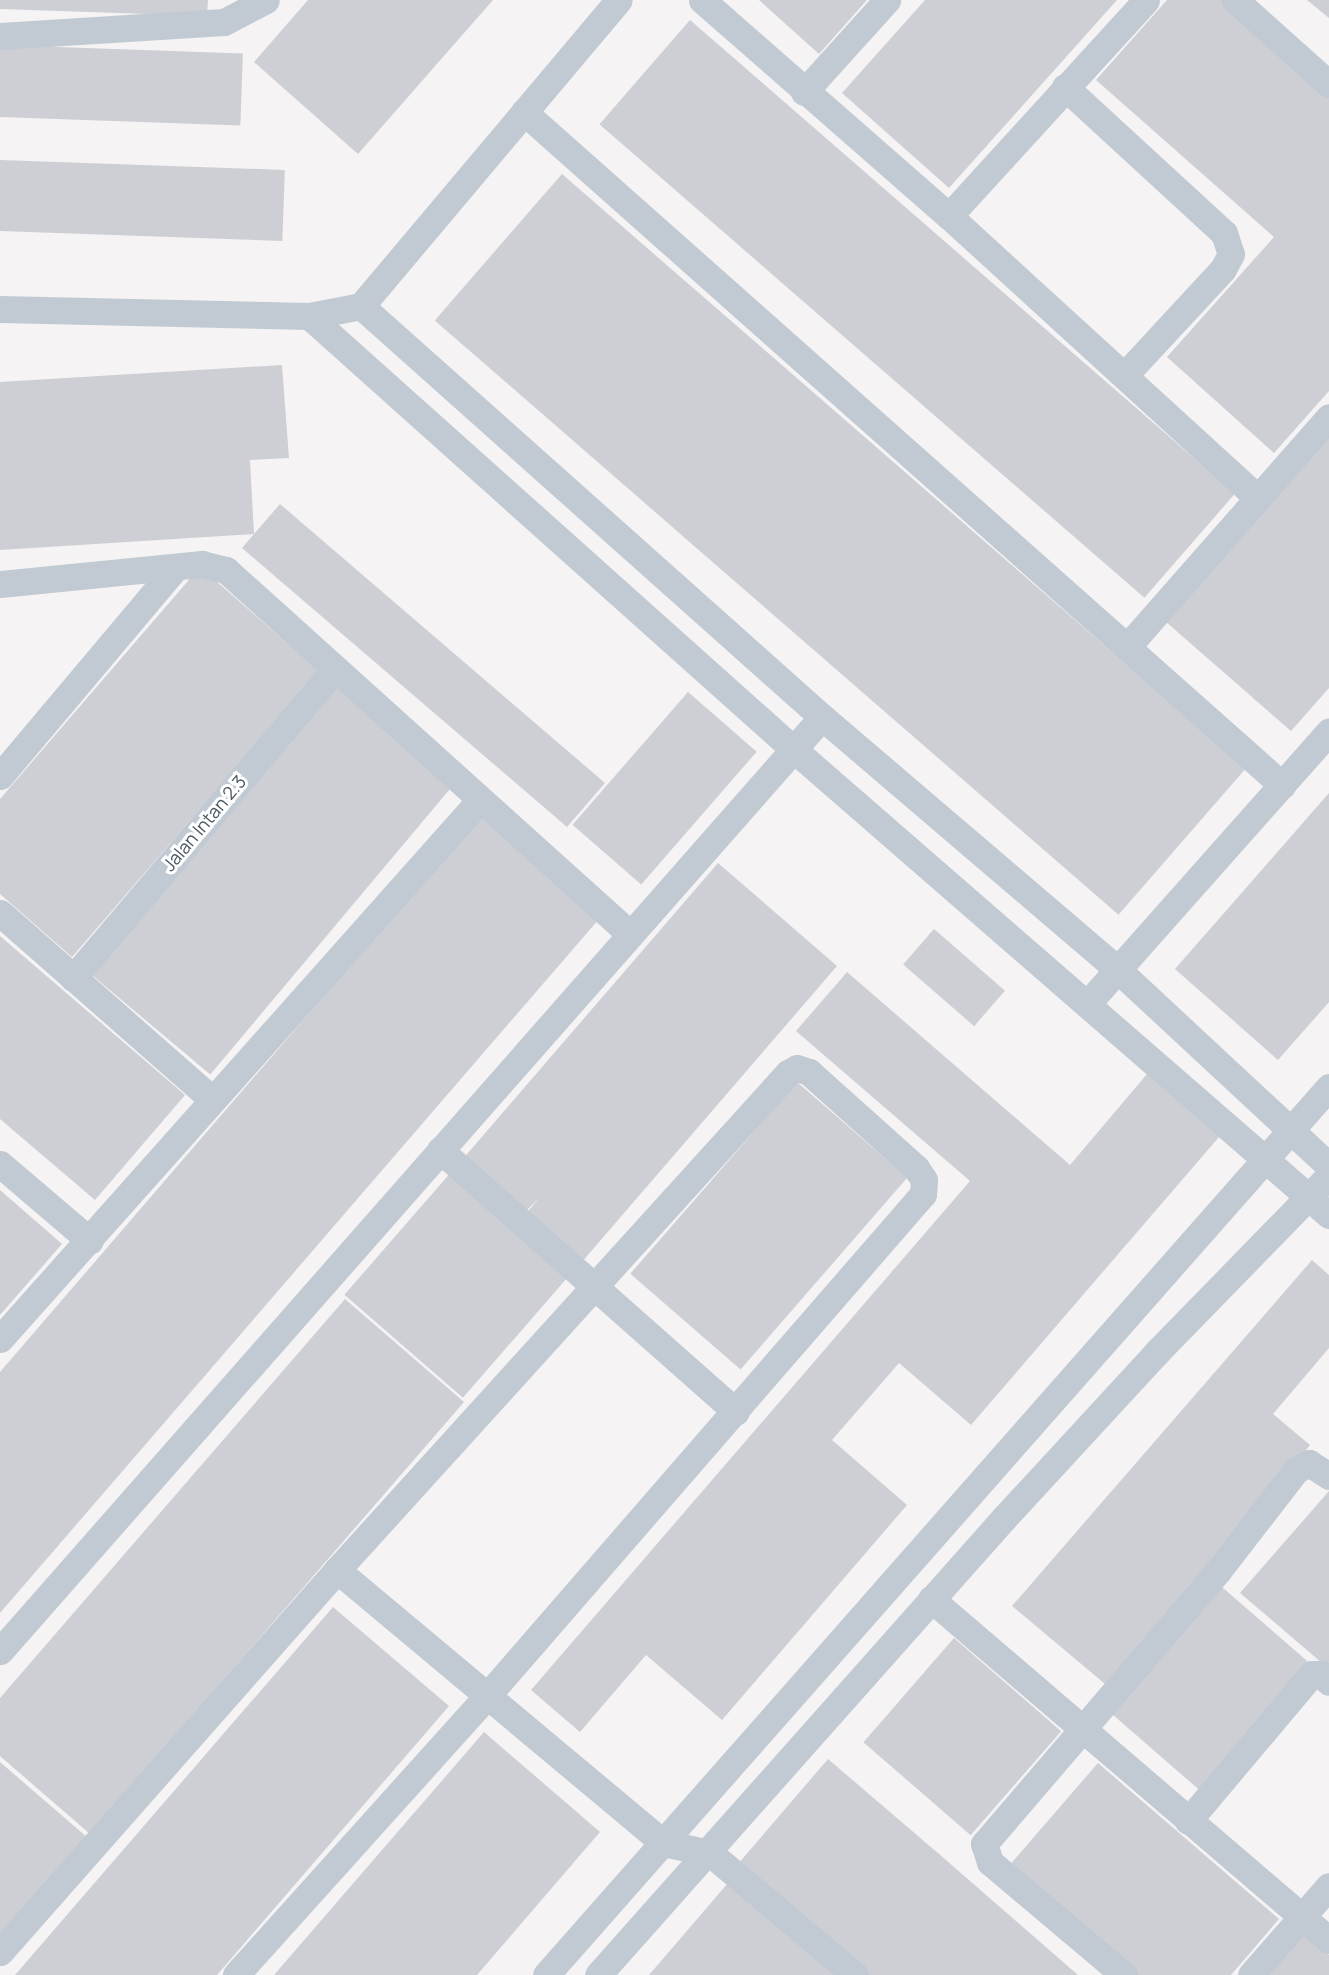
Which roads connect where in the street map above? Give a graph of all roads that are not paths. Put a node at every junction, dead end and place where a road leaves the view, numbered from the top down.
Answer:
1 (266, 0) edge
2 (618, 0) edge
3 (702, 0) edge
4 (887, 0) edge
5 (1146, 0) edge
6 (1234, 0) edge
7 (0, 36) edge
8 (1329, 84) edge
9 (1065, 87) junction
10 (804, 92) junction
11 (524, 112) junction
12 (949, 216) junction
13 (361, 306) junction
14 (0, 309) edge
15 (309, 316) junction
16 (1125, 375) junction
17 (1329, 417) edge
18 (1257, 497) junction
19 (176, 567) junction
20 (0, 584) edge
21 (1127, 647) junction
22 (335, 669) junction
23 (822, 717) junction
24 (1329, 732) edge
25 (792, 747) junction
26 (0, 776) edge
27 (1282, 785) junction
28 (480, 800) junction
29 (0, 913) edge
30 (630, 934) junction
31 (1117, 969) junction
32 (73, 978) junction
33 (1088, 1003) junction
34 (1329, 1088) edge
35 (212, 1100) junction
36 (1289, 1131) junction
37 (440, 1150) junction
38 (1266, 1157) junction
39 (0, 1164) edge
40 (1329, 1166) edge
41 (1329, 1176) edge
42 (1309, 1196) junction
43 (1329, 1215) edge
44 (90, 1241) junction
45 (595, 1286) junction
46 (0, 1339) edge
47 (736, 1412) junction
48 (1329, 1476) edge
49 (337, 1570) junction
50 (931, 1599) junction
51 (0, 1652) edge
52 (1324, 1670) edge
53 (487, 1696) junction
54 (1084, 1728) junction
55 (1188, 1821) junction
56 (663, 1843) junction
57 (710, 1853) junction
58 (1329, 1886) edge
59 (1302, 1915) junction
60 (1329, 1940) edge
61 (0, 1952) edge
62 (236, 1975) edge
63 (546, 1975) edge
64 (598, 1975) edge
65 (855, 1975) edge
66 (1124, 1975) edge
67 (1251, 1975) edge

1 - 7 street
2 - 11 street
3 - 10 street
4 - 10 street
5 - 9 street
6 - 8 street
9 - 12 street
9 - 16 street
10 - 12 street
11 - 13 street
11 - 21 street
12 - 16 street
13 - 15 street
13 - 23 street
14 - 15 street
15 - 25 street
16 - 18 street
17 - 18 street
18 - 21 street
19 - 20 street
19 - 22 street
19 - 26 street
21 - 27 street
22 - 28 street
22 - 32 street, Jalan Intan 2.3
23 - 25 street
23 - 31 street
24 - 27 street
25 - 30 street
25 - 33 street
27 - 31 street
28 - 30 street
28 - 35 street
29 - 32 street
30 - 37 street
31 - 33 street
31 - 36 street
32 - 35 street
33 - 38 street
34 - 36 street
35 - 44 street
36 - 38 street
36 - 40 street
37 - 45 street
37 - 51 street
38 - 42 street
38 - 56 street
39 - 44 street
41 - 42 street
42 - 43 street
42 - 50 street
44 - 46 street
45 - 47 street
45 - 47 street
45 - 49 street
47 - 53 street
48 - 54 street
49 - 53 street
49 - 61 street
50 - 54 street
50 - 57 street
52 - 55 street
53 - 56 street
53 - 62 street
54 - 55 street
54 - 66 street
55 - 59 street
56 - 57 street
56 - 63 street
57 - 64 street
57 - 65 street
58 - 59 street
59 - 60 street
59 - 67 street

